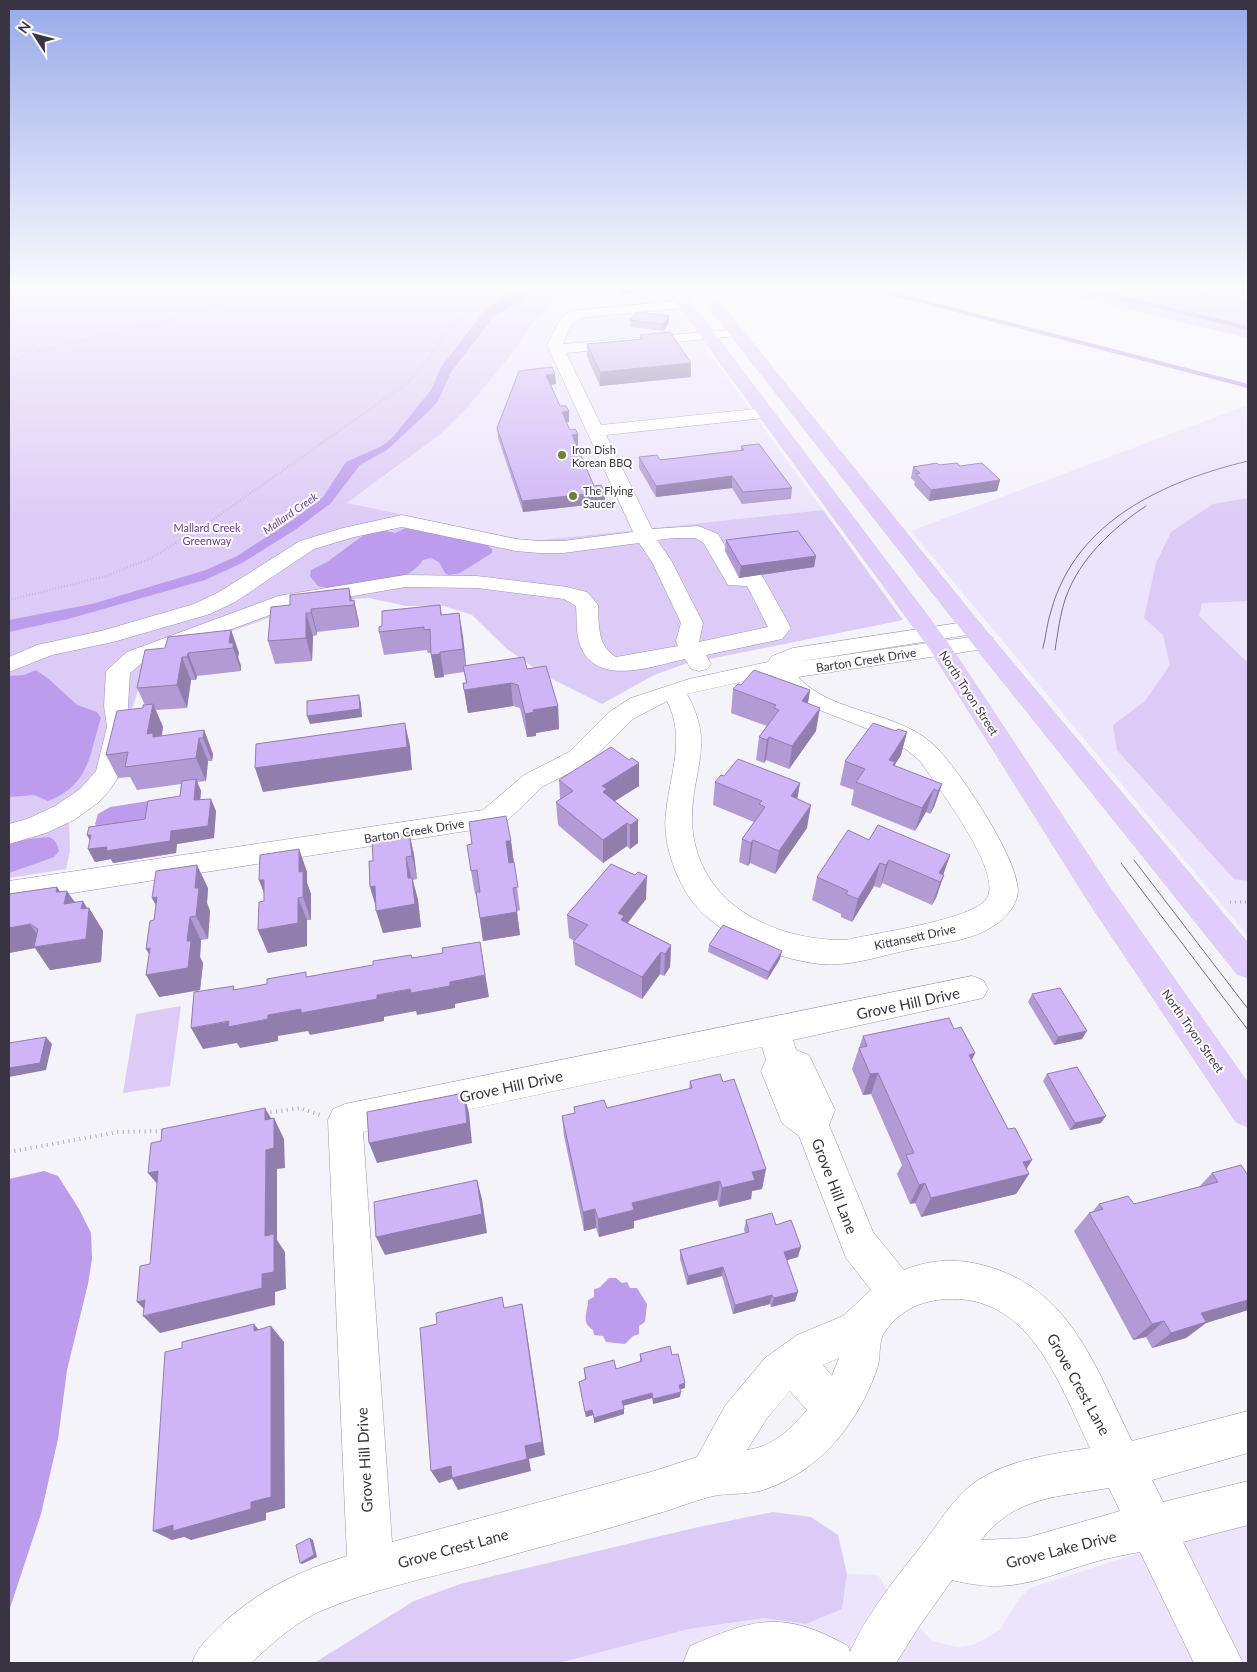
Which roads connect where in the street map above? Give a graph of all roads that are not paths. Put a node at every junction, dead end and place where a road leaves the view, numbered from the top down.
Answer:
1 (565, 366) edge
2 (731, 366) edge
3 (763, 366) edge
4 (762, 410) junction
5 (594, 428) junction
6 (645, 535) junction
7 (240, 589) junction
8 (277, 605) junction
9 (978, 635) junction
10 (936, 641) junction
11 (691, 650) junction
12 (9, 665) edge
13 (777, 668) junction
14 (711, 682) junction
15 (674, 692) junction
16 (9, 834) edge
17 (9, 892) edge
18 (1248, 964) edge
19 (972, 990) dead end
20 (778, 1045) junction
21 (1248, 1110) edge
22 (898, 1293) junction
23 (863, 1326) junction
24 (793, 1362) junction
25 (834, 1410) junction
26 (1248, 1432) edge
27 (1122, 1464) junction
28 (712, 1474) junction
29 (1248, 1503) edge
30 (1153, 1528) junction
31 (943, 1555) junction
32 (371, 1571) junction
33 (216, 1663) edge
34 (707, 1663) edge
35 (831, 1663) edge
36 (870, 1663) edge
37 (1219, 1663) edge

1 - 5 street
2 - 4 main road, North Tryon Street
3 - 9 main road
4 - 5 street
4 - 10 main road, North Tryon Street
5 - 6 street
6 - 7 street
6 - 11 street
6 - 11 street
7 - 8 street
7 - 12 street
8 - 11 street
8 - 16 street
9 - 10 street, Barton Creek Drive
9 - 18 main road
10 - 13 street, Barton Creek Drive
10 - 21 main road, North Tryon Street
11 - 14 street
13 - 14 street, Barton Creek Drive
13 - 15 street, Kittansett Drive
14 - 15 street, Barton Creek Drive
15 - 17 street, Barton Creek Drive
19 - 20 street, Grove Hill Drive
20 - 22 street, Grove Hill Lane
20 - 32 street, Grove Hill Drive
22 - 23 street, Grove Crest Lane
22 - 27 street, Grove Crest Lane
23 - 24 street, Grove Crest Lane
23 - 25 street, Grove Crest Lane
24 - 25 street
24 - 28 street, Grove Crest Lane
25 - 28 street, Grove Crest Lane
26 - 27 street
27 - 30 street, Grove Crest Lane
27 - 31 street
28 - 32 street, Grove Crest Lane
29 - 30 street, Grove Lake Drive
30 - 31 street, Grove Lake Drive
30 - 37 street, Grove Crest Lane
31 - 36 street
32 - 33 street, Grove Crest Lane
34 - 35 street

